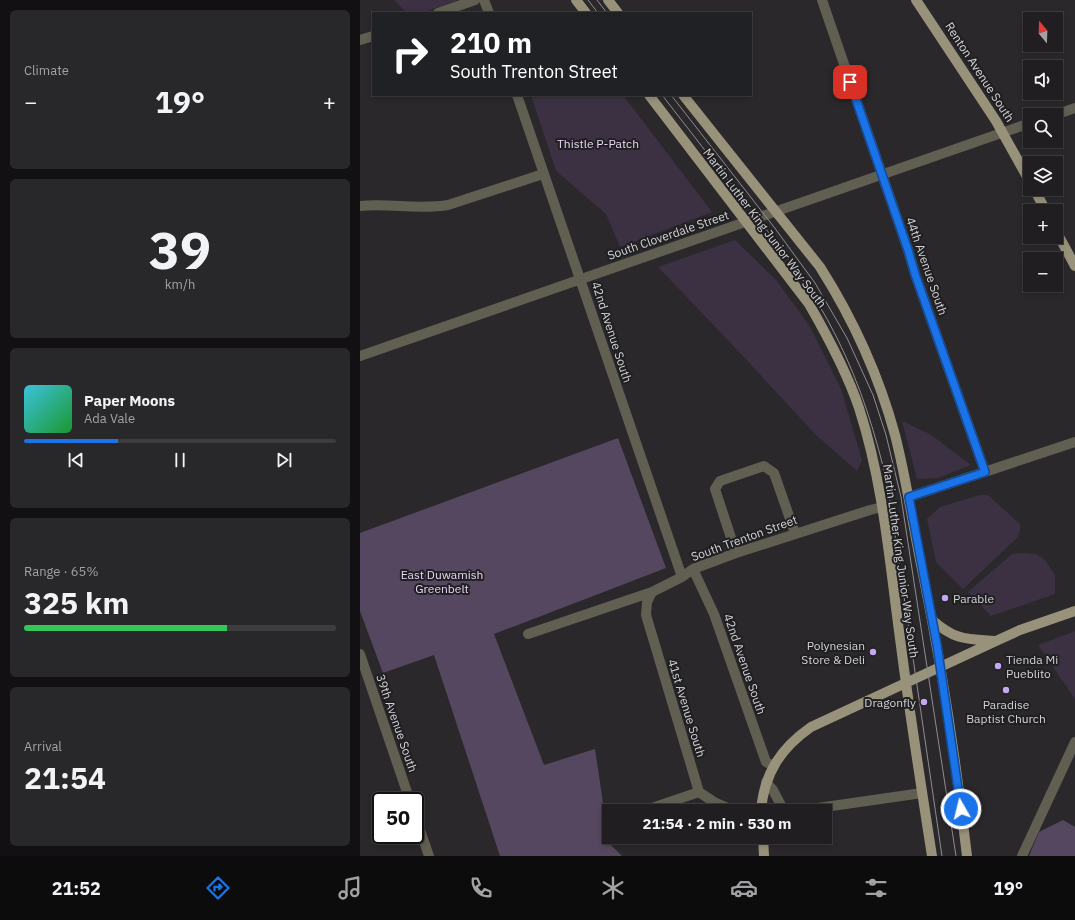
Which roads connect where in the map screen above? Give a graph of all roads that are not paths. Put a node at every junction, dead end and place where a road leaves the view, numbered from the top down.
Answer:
1 (475, 0) edge
2 (484, 0) edge
3 (576, 0) edge
4 (608, 0) edge
5 (822, 0) edge
6 (916, 0) edge
7 (441, 12) edge
8 (489, 12) edge
9 (585, 12) edge
10 (617, 12) edge
11 (372, 36) edge
12 (360, 40) edge
13 (517, 96) edge
14 (650, 96) edge
15 (684, 96) edge
16 (1075, 108) edge
17 (1063, 112) edge
18 (1023, 126) edge
19 (1003, 133) junction
20 (1023, 169) edge
21 (543, 174) junction
22 (882, 174) junction
23 (360, 206) edge
24 (776, 211) junction
25 (745, 222) junction
26 (1063, 244) edge
27 (1075, 266) edge
28 (581, 280) junction
29 (360, 356) edge
30 (1075, 442) edge
31 (985, 472) junction
32 (909, 497) junction
33 (882, 507) junction
34 (795, 533) junction
35 (736, 553) junction
36 (693, 569) junction
37 (682, 577) junction
38 (652, 592) junction
39 (1075, 611) edge
40 (932, 620) junction
41 (528, 634) dead end
42 (996, 641) junction
43 (360, 654) edge
44 (940, 667) junction
45 (365, 683) edge
46 (905, 683) junction
47 (1075, 742) edge
48 (770, 774) junction
49 (407, 792) edge
50 (699, 792) junction
51 (922, 793) junction
52 (664, 804) edge
53 (719, 804) edge
54 (762, 804) edge
55 (780, 804) edge
56 (832, 806) edge
57 (424, 842) edge
58 (763, 844) edge
59 (429, 856) edge
60 (764, 856) edge
61 (932, 856) edge
62 (967, 856) edge
63 (1022, 856) edge

1 - 7 street
2 - 8 street
3 - 9 main road
4 - 10 main road
5 - 22 street, 44th Avenue South
6 - 19 main road, Renton Avenue South
11 - 12 street
13 - 21 street, 42nd Avenue South
14 - 25 main road, Martin Luther King Junior Way South
15 - 24 main road, Martin Luther King Junior Way South
16 - 17 street
18 - 19 street, South Cloverdale Street
19 - 20 main road, Renton Avenue South
19 - 22 street, South Cloverdale Street
21 - 23 street
21 - 28 street, 42nd Avenue South
22 - 24 street, South Cloverdale Street
22 - 31 street, 44th Avenue South
24 - 25 street, South Cloverdale Street
24 - 32 main road, Martin Luther King Junior Way South
25 - 28 street, South Cloverdale Street
25 - 33 main road, Martin Luther King Junior Way South
26 - 27 main road
28 - 29 street, South Cloverdale Street
28 - 37 street, 42nd Avenue South
30 - 31 street
31 - 32 street
32 - 40 main road, Martin Luther King Junior Way South
33 - 34 street, South Trenton Street
33 - 46 main road, Martin Luther King Junior Way South
34 - 35 street, South Trenton Street
34 - 35 street
35 - 36 street, South Trenton Street
36 - 37 street, South Trenton Street
36 - 48 street, 42nd Avenue South
37 - 38 street, South Trenton Street
38 - 41 street, South Trenton Street
38 - 50 street, 41st Avenue South
39 - 42 main road
40 - 42 main road
40 - 44 main road, Martin Luther King Junior Way South
42 - 44 main road
43 - 45 street, 39th Avenue South
44 - 46 main road
44 - 62 main road, Martin Luther King Junior Way South
45 - 49 street, 39th Avenue South
46 - 48 main road
46 - 51 main road, Martin Luther King Junior Way South
47 - 63 street
48 - 54 main road
48 - 55 street, 42nd Avenue South
50 - 52 street
50 - 53 street
51 - 56 street
51 - 61 main road, Martin Luther King Junior Way South
57 - 59 street
58 - 60 main road

